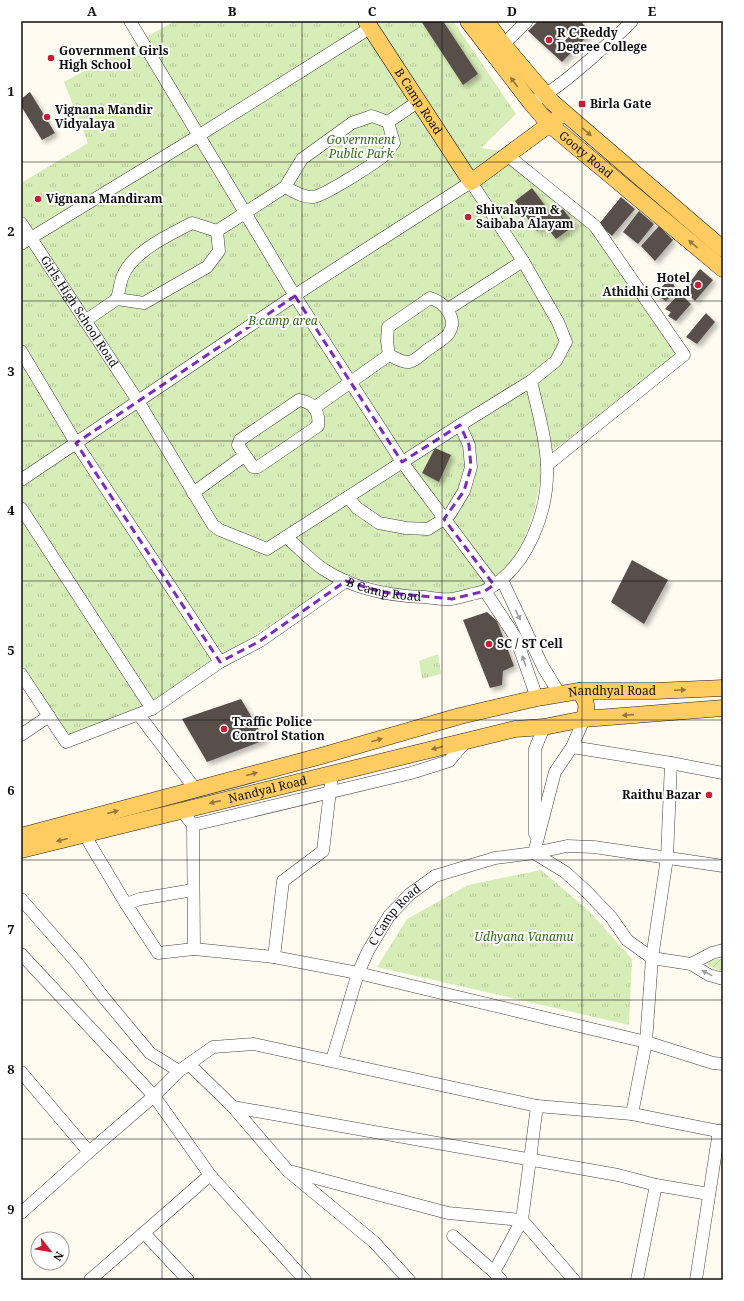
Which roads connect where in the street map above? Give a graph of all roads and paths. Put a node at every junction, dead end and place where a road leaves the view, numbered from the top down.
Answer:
1 (130, 21) edge
2 (468, 21) edge
3 (486, 21) edge
4 (527, 21) edge
5 (632, 21) edge
6 (368, 24) edge
7 (503, 45) junction
8 (546, 95) junction
9 (419, 102) junction
10 (531, 104) junction
11 (565, 114) junction
12 (388, 122) junction
13 (549, 124) junction
14 (198, 136) junction
15 (507, 155) junction
16 (472, 182) junction
17 (285, 187) junction
18 (245, 213) junction
19 (21, 223) edge
20 (217, 231) junction
21 (26, 241) edge
22 (723, 249) edge
23 (523, 261) junction
24 (723, 269) edge
25 (295, 296) junction
26 (117, 299) junction
27 (448, 309) junction
28 (85, 321) junction
29 (21, 351) edge
30 (389, 355) junction
31 (351, 381) junction
32 (531, 381) junction
33 (138, 402) junction
34 (314, 408) junction
35 (460, 425) junction
36 (76, 443) junction
37 (244, 456) junction
38 (402, 462) junction
39 (547, 465) junction
40 (21, 480) edge
41 (192, 493) junction
42 (348, 497) junction
43 (21, 508) edge
44 (444, 519) junction
45 (286, 537) junction
46 (346, 582) junction
47 (493, 585) junction
48 (220, 662) junction
49 (21, 674) edge
50 (723, 688) edge
51 (578, 691) junction
52 (559, 693) junction
53 (537, 698) junction
54 (502, 705) junction
55 (723, 708) edge
56 (152, 709) junction
57 (139, 715) junction
58 (49, 716) junction
59 (584, 719) junction
60 (544, 727) junction
61 (515, 729) junction
62 (21, 735) edge
63 (466, 741) junction
64 (572, 747) junction
65 (671, 763) junction
66 (723, 773) edge
67 (332, 774) junction
68 (196, 790) junction
69 (330, 794) junction
70 (181, 810) junction
71 (192, 825) junction
72 (84, 834) junction
73 (21, 836) edge
74 (21, 850) edge
75 (534, 853) junction
76 (667, 858) junction
77 (723, 866) edge
78 (193, 890) junction
79 (21, 899) edge
80 (126, 904) junction
81 (194, 949) junction
82 (723, 950) edge
83 (21, 954) edge
84 (274, 957) junction
85 (652, 958) junction
86 (691, 964) junction
87 (358, 973) junction
88 (723, 979) edge
89 (646, 1042) junction
90 (332, 1060) junction
91 (189, 1064) junction
92 (723, 1064) edge
93 (179, 1071) junction
94 (21, 1072) edge
95 (154, 1096) junction
96 (537, 1106) junction
97 (233, 1107) junction
98 (632, 1114) junction
99 (721, 1131) edge
100 (89, 1152) junction
101 (530, 1160) junction
102 (288, 1171) junction
103 (210, 1175) junction
104 (656, 1185) junction
105 (709, 1194) junction
106 (21, 1212) edge
107 (522, 1220) junction
108 (144, 1233) junction
109 (453, 1236) dead end
110 (497, 1276) edge
111 (90, 1280) edge
112 (188, 1280) edge
113 (305, 1280) edge
114 (409, 1280) edge
115 (574, 1280) edge
116 (637, 1280) edge
117 (696, 1280) edge

1 - 14 street
10 -> 2 main road, Gooty Road
3 - 7 main road, Gooty Road
4 - 7 street
5 - 8 street
6 - 9 main road, B Camp Road
6 - 14 street
7 - 8 main road, Gooty Road
8 - 10 street
8 - 11 main road, Gooty Road
9 - 12 street
9 - 16 main road, B Camp Road
10 - 13 main road, Gooty Road
11 - 13 main road
11 -> 22 main road, Gooty Road
12 - 17 street
12 - 17 street
13 - 15 main road
24 -> 13 main road, Gooty Road
14 - 18 street
14 - 21 street
15 - 16 main road
15 - 39 street
16 - 23 street
16 - 25 street
17 - 18 street
18 - 20 street
18 - 25 street
19 - 21 street, Girls High School Road
20 - 26 street
20 - 26 street
21 - 28 street, Girls High School Road
23 - 27 street
23 - 32 street
25 - 31 street
25 - 33 street
26 - 28 street
27 - 30 street
27 - 30 street
28 - 33 street, Girls High School Road
29 - 36 street
30 - 31 street
31 - 34 street
31 - 38 street
32 - 35 street
32 - 39 street
33 - 36 street
33 - 41 street, Girls High School Road
34 - 37 street
34 - 37 street
35 - 38 street
35 - 44 street
36 - 40 street
36 - 48 street
37 - 41 street
38 - 42 street
38 - 44 street
39 - 47 street
41 - 45 street, Girls High School Road
42 - 44 street
42 - 45 street
43 - 56 street
44 - 47 street
45 - 46 street, B Camp Road
46 - 47 street, B Camp Road
46 - 48 street
47 -> 52 street
53 -> 47 street
48 - 56 street
49 - 58 street
51 -> 50 main road, Nandhyal Road
51 - 52 main road, Nandhyal Road
51 - 59 main road
52 - 53 main road, Nandhyal Road
53 - 54 main road, Nandhyal Road
54 - 61 main road
68 -> 54 main road, Nandyal Road
55 -> 59 main road, Nandyal Road
56 - 57 street
57 - 58 street
57 - 68 street
58 - 62 street
59 - 60 main road, Nandyal Road
59 - 64 street
60 - 61 main road, Nandyal Road
60 - 75 street
61 - 63 main road, Nandyal Road
63 -> 67 main road, Nandyal Road
63 - 69 street
64 - 65 street
64 - 75 street
65 - 66 street
65 - 76 street
67 - 69 street
67 -> 70 main road, Nandyal Road
73 -> 68 main road, Nandyal Road
69 - 71 street
69 - 84 street
70 - 71 street
70 - 72 main road, Nandyal Road
71 - 78 street
72 -> 74 main road, Nandyal Road
72 - 80 street
75 - 76 street, C Camp Road
75 - 85 street
75 - 87 street, C Camp Road
76 - 77 street, C Camp Road
76 - 85 street
78 - 80 street
78 - 81 street
79 - 93 street
80 - 81 street
81 - 84 street
82 - 86 street
83 - 95 street
84 - 87 street
85 - 86 street
85 - 89 street
88 -> 86 street
87 - 89 street
87 - 90 street, C Camp Road
89 - 92 street
89 - 98 street
90 - 91 street
90 - 96 street
91 - 93 street
91 - 97 street
93 - 95 street
94 - 100 street
95 - 100 street
95 - 103 street
96 - 98 street
96 - 101 street
97 - 101 street
97 - 102 street
98 - 99 street
99 - 105 street
100 - 106 street
101 - 104 street
101 - 107 street
102 - 107 street
102 - 114 street
103 - 108 street
103 - 113 street
104 - 105 street
104 - 116 street
105 - 117 street
107 - 110 street
107 - 115 street
108 - 111 street
108 - 112 street
109 - 110 street

